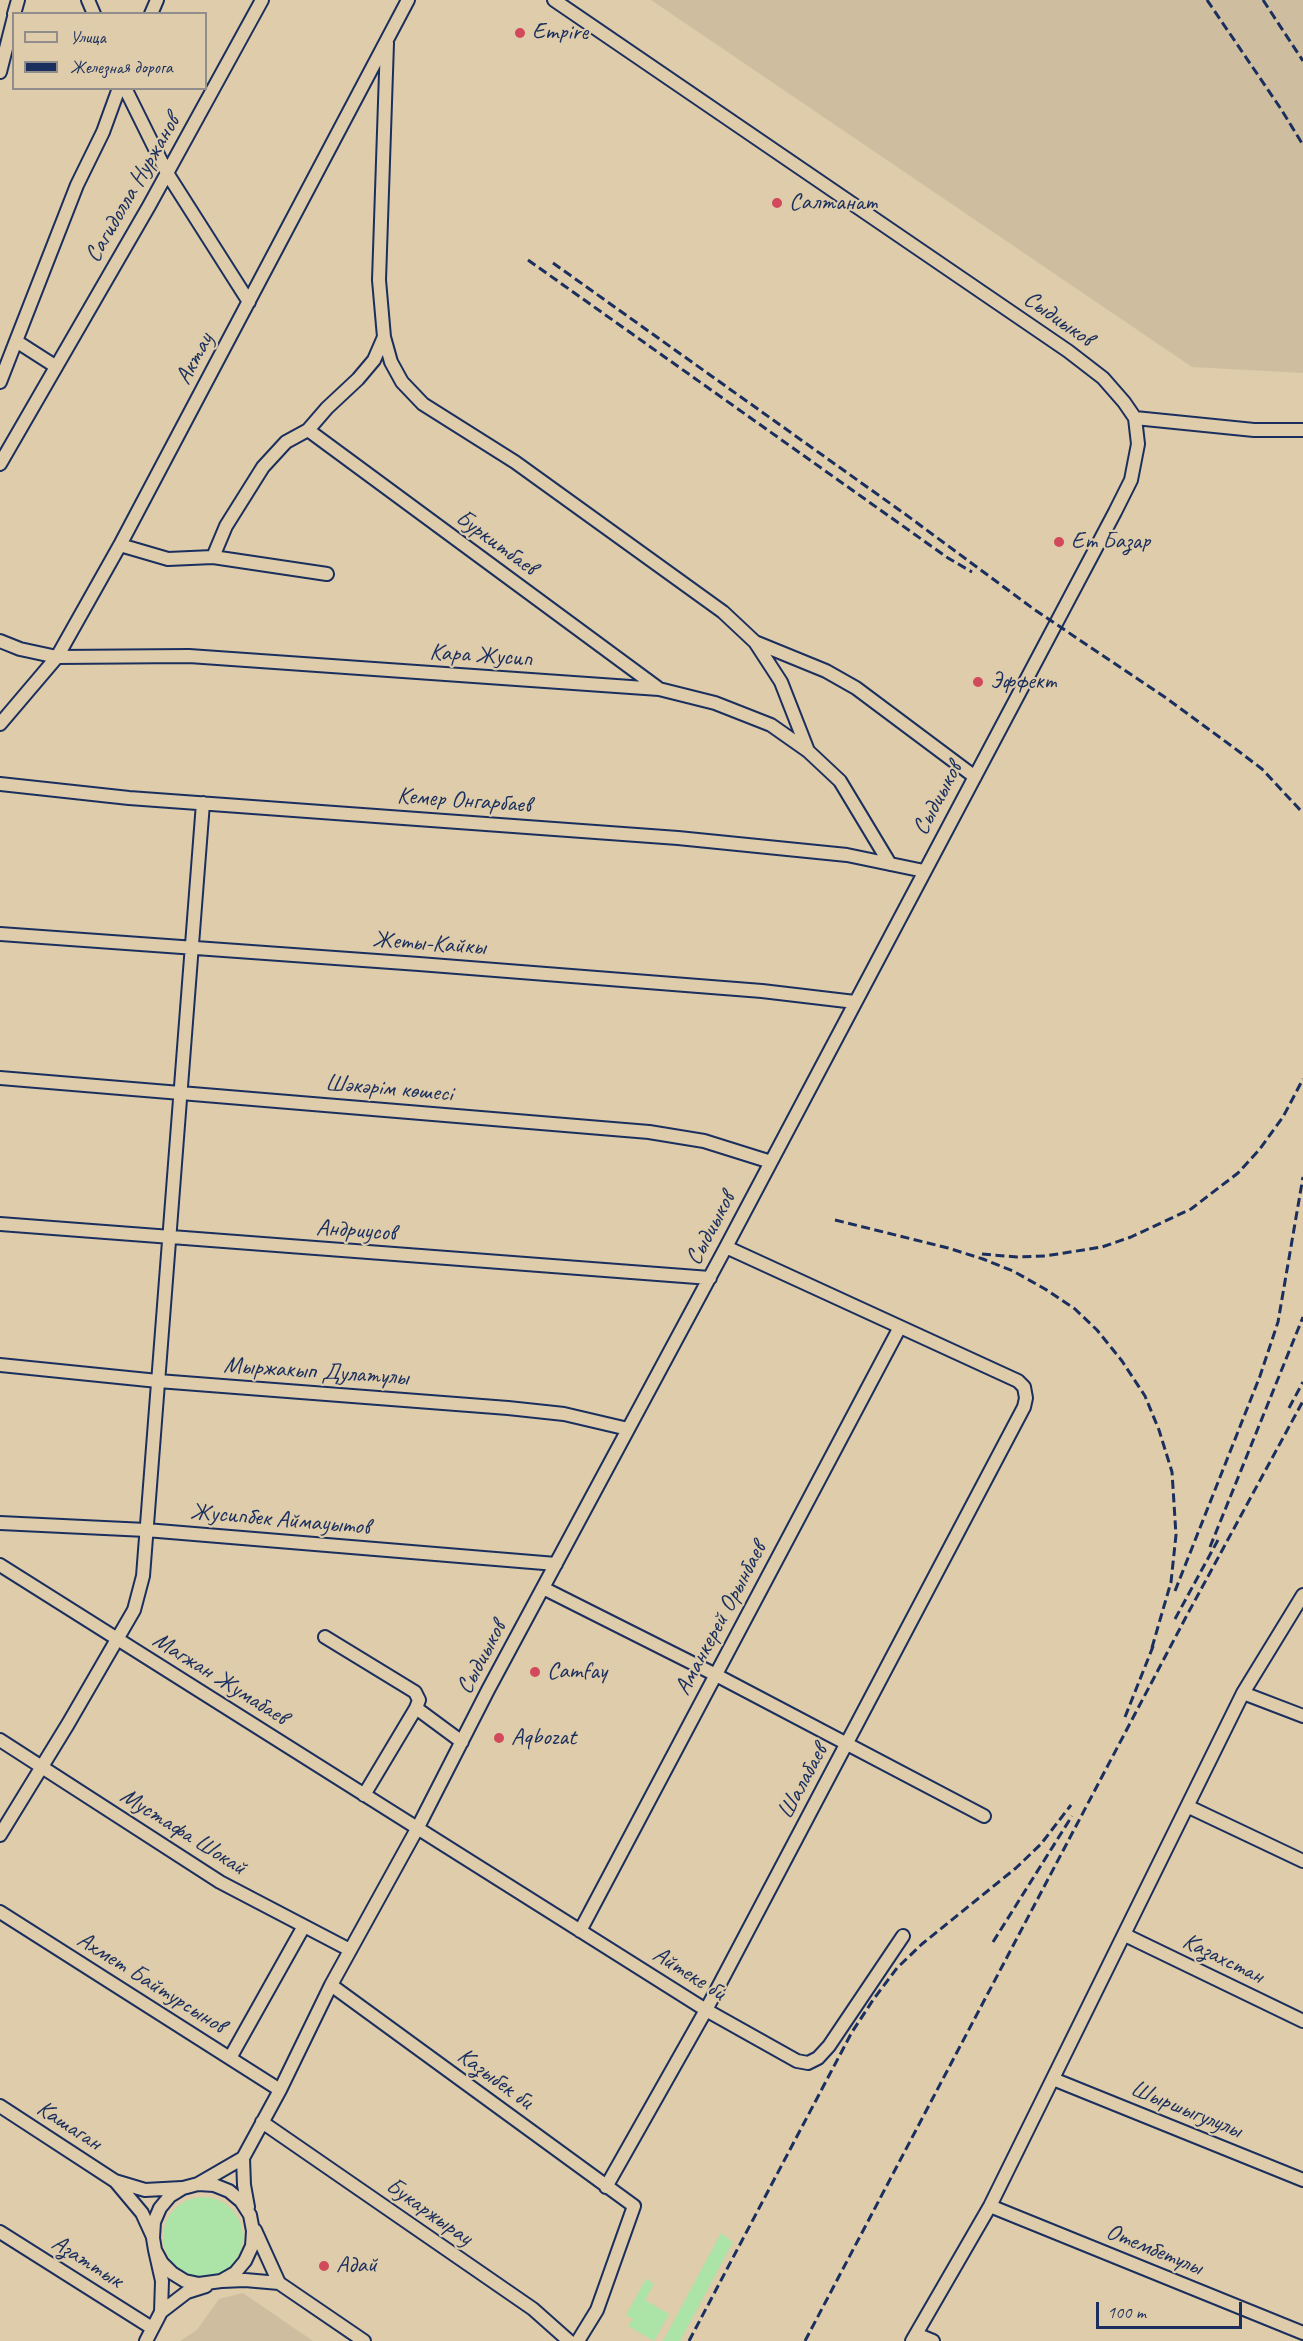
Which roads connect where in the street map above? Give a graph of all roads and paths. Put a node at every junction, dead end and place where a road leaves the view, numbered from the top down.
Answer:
1 (262, 0) edge
2 (408, 0) edge
3 (554, 0) edge
4 (12, 23) edge
5 (387, 39) junction
6 (0, 72) edge
7 (118, 90) edge
8 (126, 90) edge
9 (167, 173) junction
10 (249, 302) junction
11 (384, 337) junction
12 (16, 341) junction
13 (55, 366) junction
14 (0, 382) edge
15 (1135, 418) junction
16 (308, 430) junction
17 (1303, 430) edge
18 (0, 462) edge
19 (120, 545) junction
20 (213, 557) junction
21 (327, 574) dead end
22 (0, 641) edge
23 (755, 642) junction
24 (57, 657) junction
25 (659, 689) junction
26 (0, 724) edge
27 (808, 751) junction
28 (975, 777) junction
29 (0, 784) edge
30 (203, 803) junction
31 (890, 864) junction
32 (924, 871) junction
33 (0, 934) edge
34 (191, 948) junction
35 (855, 1002) junction
36 (0, 1078) edge
37 (181, 1094) junction
38 (771, 1162) junction
39 (0, 1224) edge
40 (169, 1238) junction
41 (726, 1247) junction
42 (710, 1278) junction
43 (900, 1327) junction
44 (0, 1365) edge
45 (158, 1381) junction
46 (628, 1429) junction
47 (0, 1523) edge
48 (146, 1530) junction
49 (556, 1564) junction
50 (0, 1565) edge
51 (543, 1588) junction
52 (1303, 1595) edge
53 (325, 1637) dead end
54 (117, 1639) junction
55 (716, 1675) junction
56 (1243, 1694) junction
57 (416, 1708) junction
58 (1303, 1716) edge
59 (0, 1740) edge
60 (462, 1742) junction
61 (847, 1743) junction
62 (42, 1767) junction
63 (364, 1795) junction
64 (1189, 1807) junction
65 (984, 1816) dead end
66 (417, 1829) junction
67 (0, 1834) edge
68 (1303, 1861) edge
69 (0, 1912) edge
70 (304, 1926) junction
71 (580, 1931) junction
72 (1125, 1935) junction
73 (903, 1936) dead end
74 (350, 1950) junction
75 (331, 1985) junction
76 (706, 2010) junction
77 (1303, 2021) edge
78 (230, 2058) junction
79 (1053, 2079) junction
80 (280, 2090) junction
81 (0, 2106) edge
82 (262, 2122) junction
83 (243, 2158) junction
84 (1303, 2180) edge
85 (115, 2181) junction
86 (198, 2184) junction
87 (606, 2187) junction
88 (183, 2188) junction
89 (990, 2206) junction
90 (250, 2215) junction
91 (0, 2232) edge
92 (154, 2244) junction
93 (217, 2282) junction
94 (279, 2283) junction
95 (161, 2312) junction
96 (152, 2328) junction
97 (1303, 2333) edge
98 (914, 2337) edge
99 (146, 2341) edge
100 (364, 2341) edge
101 (569, 2341) edge
102 (578, 2341) edge
103 (933, 2341) edge

1 - 9 street, Сагидолла Нуржанов
2 - 5 street, Актау
3 - 15 street, Сыдиыков
4 - 6 street
5 - 10 street, Актау
5 - 11 street
7 - 12 street, Сагидолла Нуржанов
8 - 9 street
9 - 10 street
9 - 13 street, Сагидолла Нуржанов
10 - 19 street, Актау
11 - 16 street
11 - 23 street
12 - 13 street
12 - 14 street, Сагидолла Нуржанов
13 - 18 street, Сагидолла Нуржанов
15 - 17 street
15 - 28 street, Сыдиыков
16 - 20 street
16 - 25 street, Буркитбаев
19 - 20 street
19 - 24 street, Актау
20 - 21 street
22 - 24 street, Кара Жусип
23 - 27 street
23 - 28 street
24 - 25 street, Кара Жусип
24 - 26 street, Актау
25 - 27 street, Кара Жусип
27 - 31 street, Кара Жусип
28 - 32 street, Сыдиыков
29 - 30 street, Кемер Онгарбаев
30 - 31 street, Кемер Онгарбаев
30 - 34 street
31 - 32 street, Кемер Онгарбаев
32 - 35 street, Сыдиыков
33 - 34 street, Жеты-Кайкы
34 - 35 street, Жеты-Кайкы
34 - 37 street
35 - 38 street, Сыдиыков
36 - 37 street, Шәкәрім көшесі
37 - 38 street, Шәкәрім көшесі
37 - 40 street
38 - 41 street, Сыдиыков
39 - 40 street, Андриусов
40 - 42 street, Андриусов
40 - 45 street
41 - 42 street, Сыдиыков
41 - 43 street
42 - 46 street, Сыдиыков
43 - 55 street, Аманкерей Орынбаев
43 - 61 street, Шалабаев
44 - 45 street, Мыржакып Дулатулы
45 - 46 street, Мыржакып Дулатулы
45 - 48 street
46 - 49 street, Сыдиыков
47 - 48 street, Жусипбек Аймауытов
48 - 49 street, Жусипбек Аймауытов
48 - 54 street
49 - 51 street, Сыдиыков
50 - 54 street, Магжан Жумабаев
51 - 55 street
51 - 60 street, Сыдиыков
52 - 56 street
53 - 57 street
54 - 62 street
54 - 63 street, Магжан Жумабаев
55 - 61 street
55 - 71 street, Аманкерей Орынбаев
56 - 58 street
56 - 64 street
57 - 60 street
57 - 63 street
59 - 62 street, Мустафа Шокай
60 - 66 street, Сыдиыков
61 - 65 street
61 - 76 street, Шалабаев
62 - 67 street
62 - 70 street, Мустафа Шокай
63 - 66 street, Магжан Жумабаев
64 - 68 street
64 - 72 street
66 - 71 street, Айтеке би
66 - 74 street, Сыдиыков
69 - 78 street, Ахмет Байтурсынов
70 - 74 street, Мустафа Шокай
70 - 78 street
71 - 76 street, Айтеке би
72 - 77 street, Казахстан
72 - 79 street
73 - 76 street, Айтеке би
74 - 75 street, Сыдиыков
75 - 80 street, Сыдиыков
75 - 87 street, Казыбек би
76 - 87 street, Шалабаев
78 - 80 street, Ахмет Байтурсынов
79 - 84 street, Шыршыгулулы
79 - 89 street
80 - 82 street, Сыдиыков
81 - 85 street, Кашаган
82 - 83 street, Сыдиыков
82 - 101 street, Букаржырау
83 - 86 street
83 - 90 street
85 - 88 street
85 - 92 street
86 - 88 street
86 - 90 street
87 - 102 street, Казыбек би
88 - 92 street
89 - 97 street, Отембетулы
89 - 98 street
90 - 93 street
90 - 94 street
91 - 96 street, Азаттык
92 - 93 street
92 - 95 street
93 - 94 street
93 - 95 street
94 - 100 street
95 - 96 street
96 - 99 street
98 - 103 street

